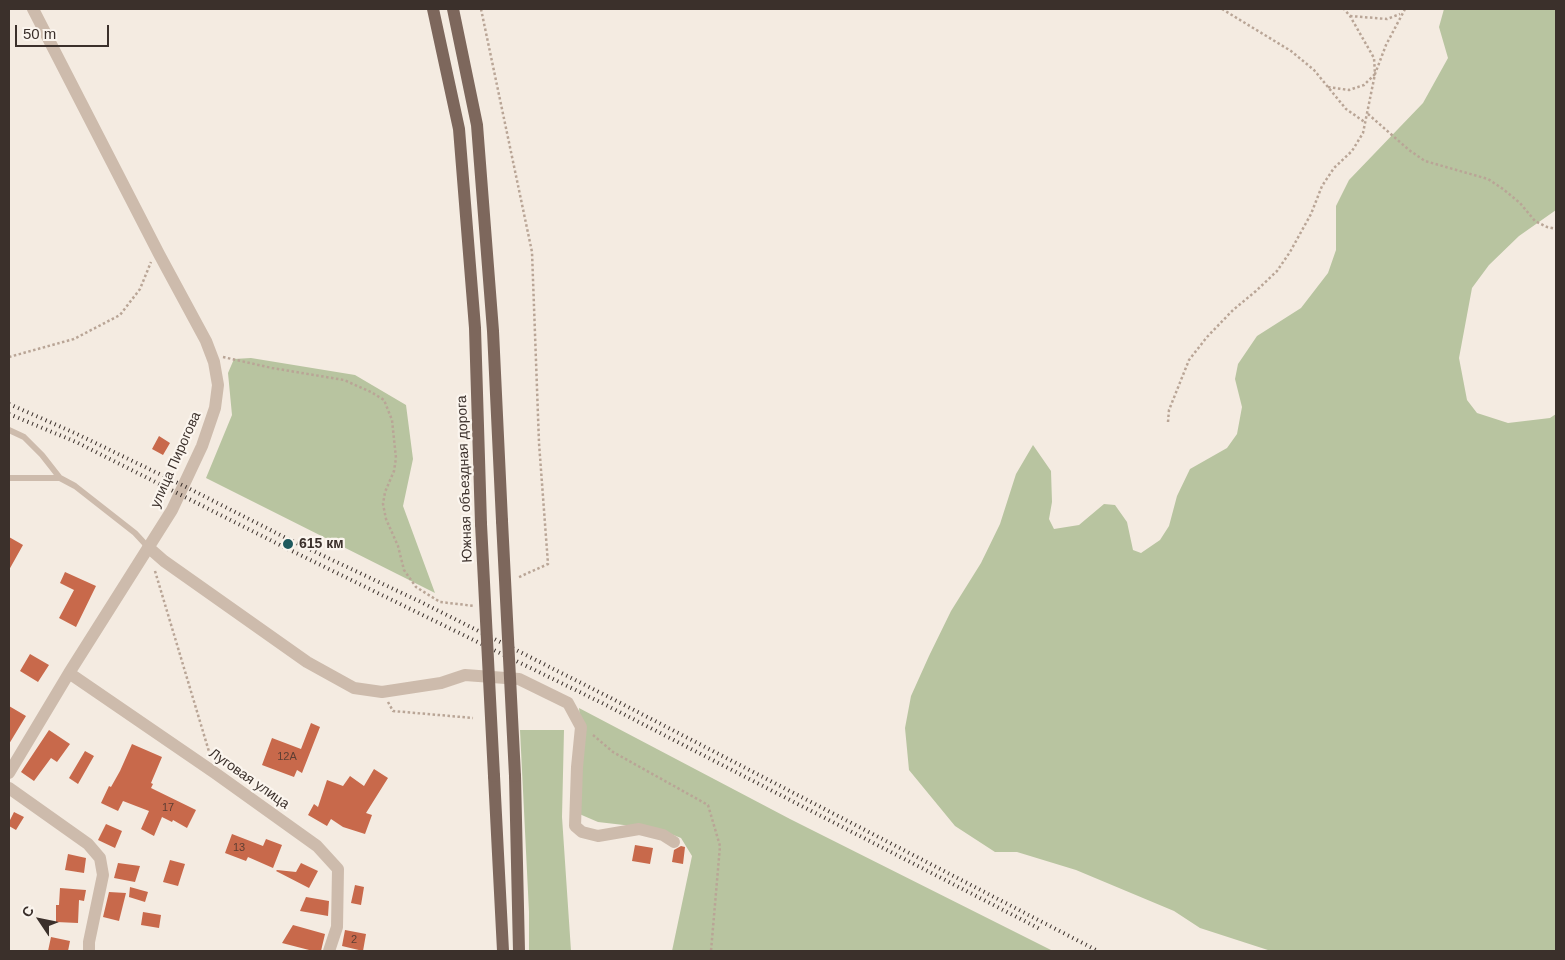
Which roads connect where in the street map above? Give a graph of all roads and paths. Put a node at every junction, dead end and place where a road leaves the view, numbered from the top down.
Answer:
1 (33, 9) edge
2 (434, 9) edge
3 (453, 9) edge
4 (480, 9) edge
5 (1222, 9) edge
6 (1344, 9) edge
7 (1405, 9) edge
8 (1401, 13) junction
9 (1350, 16) junction
10 (1375, 74) junction
11 (1328, 87) junction
12 (1368, 114) junction
13 (1366, 123) junction
14 (1556, 229) edge
15 (159, 254) junction
16 (9, 357) edge
17 (214, 362) junction
18 (1168, 422) dead end
19 (9, 430) edge
20 (9, 478) edge
21 (60, 478) junction
22 (148, 547) junction
23 (509, 581) dead end
24 (479, 606) dead end
25 (69, 673) junction
26 (382, 692) junction
27 (473, 718) dead end
28 (582, 727) junction
29 (9, 773) edge
30 (215, 773) junction
31 (9, 788) edge
32 (674, 842) dead end
33 (89, 951) edge
34 (329, 951) edge
35 (502, 951) edge
36 (519, 951) edge
37 (711, 951) edge

1 - 15 street, улица Пирогова
2 - 35 main road, Южная объездная дорога, bridge
3 - 36 main road, bridge
4 - 23 path
5 - 11 path
6 - 9 path
7 - 8 path
8 - 9 path
8 - 10 path
9 - 10 path
10 - 11 path
10 - 12 path
11 - 13 path
12 - 13 path
12 - 14 path
13 - 18 path
15 - 16 path
15 - 17 street, улица Пирогова
17 - 22 street, улица Пирогова
17 - 24 path
19 - 21 lane
20 - 21 lane
21 - 22 lane
22 - 25 street, улица Пирогова
22 - 26 street
22 - 30 path
25 - 29 street, улица Пирогова
25 - 30 street, Луговая улица
26 - 27 path
26 - 28 street
28 - 32 street
28 - 37 path
30 - 34 street, Луговая улица
31 - 33 street

